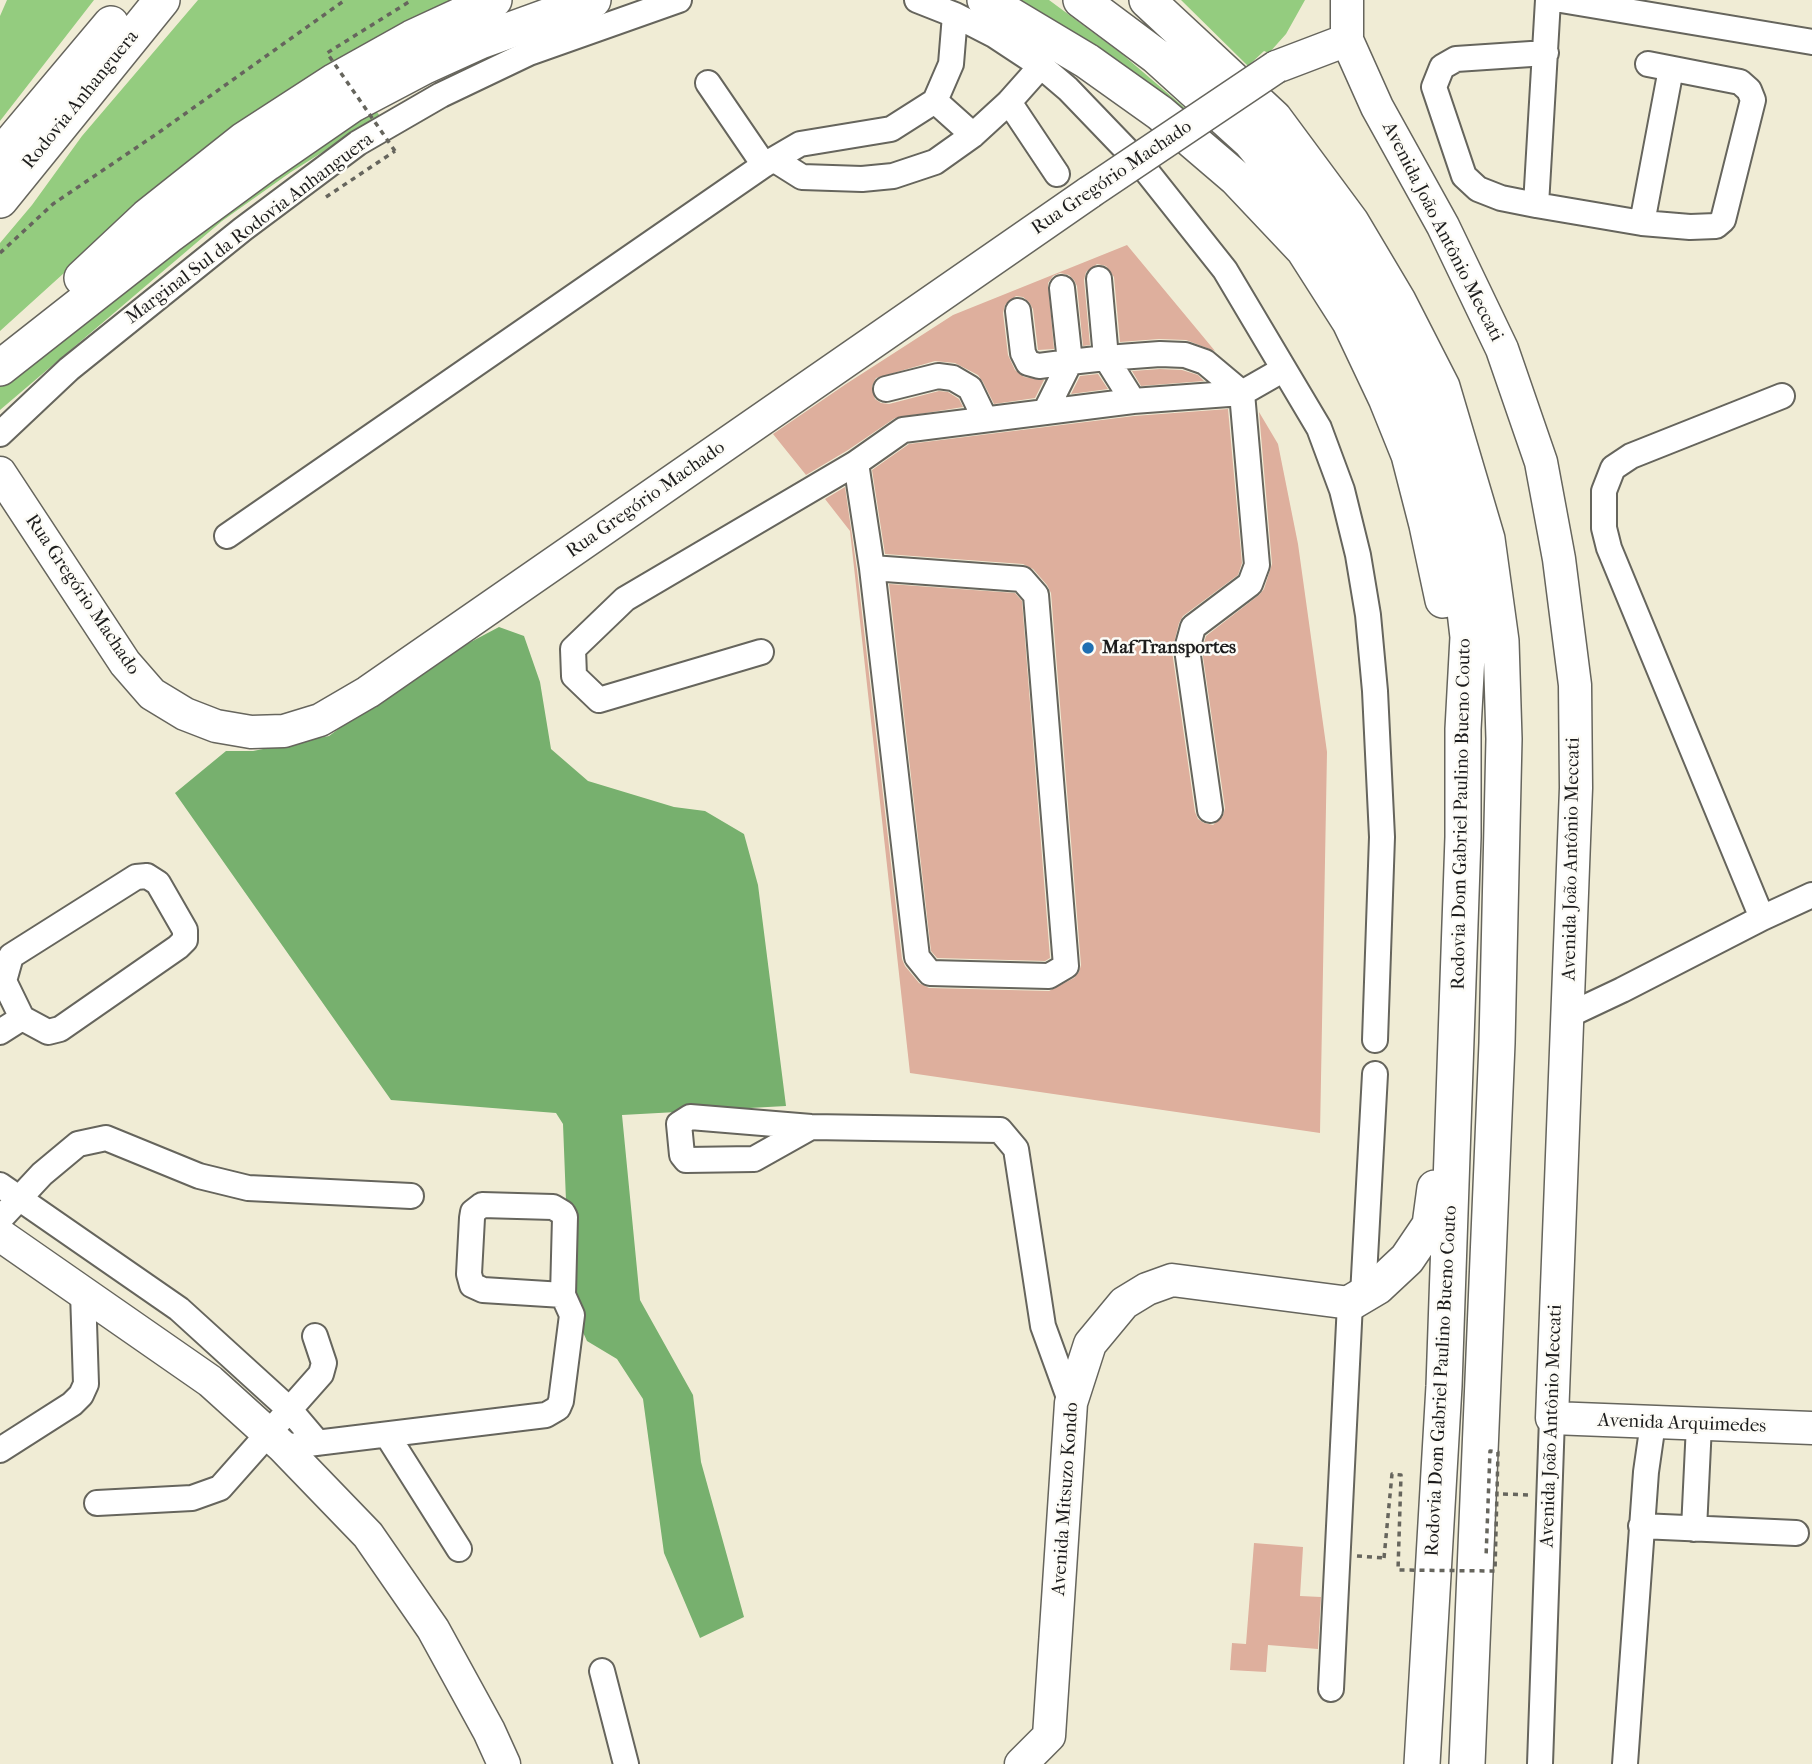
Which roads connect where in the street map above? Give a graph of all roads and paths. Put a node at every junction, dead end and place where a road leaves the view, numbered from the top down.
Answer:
1 (131, 0) edge
2 (162, 0) edge
3 (345, 0) edge
4 (412, 0) edge
5 (494, 0) edge
6 (593, 0) edge
7 (679, 0) edge
8 (917, 0) edge
9 (1081, 0) edge
10 (1147, 0) edge
11 (1159, 0) edge
12 (1347, 0) edge
13 (1548, 0) edge
14 (1561, 0) edge
15 (970, 7) edge
16 (1347, 40) junction
17 (1812, 42) edge
18 (1205, 52) junction
19 (1546, 53) junction
20 (1041, 66) junction
21 (708, 83) dead end
22 (935, 101) junction
23 (1009, 102) junction
24 (973, 135) junction
25 (0, 156) edge
26 (770, 163) junction
27 (1058, 174) dead end
28 (0, 200) edge
29 (318, 202) dead end
30 (1536, 205) junction
31 (1642, 223) junction
32 (0, 253) edge
33 (1100, 279) dead end
34 (1062, 288) dead end
35 (1018, 311) dead end
36 (0, 355) edge
37 (1106, 358) junction
38 (1070, 362) junction
39 (0, 368) edge
40 (1284, 369) junction
41 (886, 389) dead end
42 (1242, 393) junction
43 (1783, 396) dead end
44 (1133, 401) junction
45 (1045, 412) junction
46 (985, 419) junction
47 (0, 434) edge
48 (856, 463) junction
49 (0, 472) edge
50 (227, 536) dead end
51 (872, 568) junction
52 (761, 652) dead end
53 (1463, 729) junction
54 (1210, 810) dead end
55 (1812, 895) edge
56 (1762, 918) junction
57 (1569, 1015) junction
58 (22, 1018) junction
59 (1457, 1028) junction
60 (0, 1032) edge
61 (1375, 1040) dead end
62 (1375, 1074) dead end
63 (811, 1127) dead end
64 (10, 1191) edge
65 (411, 1196) dead end
66 (0, 1219) edge
67 (0, 1235) edge
68 (83, 1292) junction
69 (563, 1295) junction
70 (1357, 1299) junction
71 (315, 1336) dead end
72 (1071, 1402) junction
73 (290, 1410) junction
74 (1552, 1418) junction
75 (1653, 1423) junction
76 (1699, 1424) junction
77 (1812, 1428) edge
78 (387, 1434) junction
79 (275, 1440) junction
80 (318, 1443) junction
81 (0, 1450) edge
82 (1497, 1493) junction
83 (1550, 1496) junction
84 (97, 1503) dead end
85 (1641, 1526) junction
86 (1694, 1529) junction
87 (1796, 1533) dead end
88 (459, 1549) dead end
89 (1384, 1558) dead end
90 (1486, 1558) dead end
91 (602, 1671) dead end
92 (1331, 1689) dead end
93 (504, 1764) edge
94 (626, 1764) edge
95 (1021, 1764) edge
96 (1422, 1764) edge
97 (1467, 1764) edge
98 (1540, 1764) edge
99 (1625, 1764) edge

1 - 25 highway, Rodovia Anhanguera
2 - 28 highway, Rodovia Anhanguera
3 - 32 path
4 - 29 path, bridge
5 - 36 highway
6 - 39 highway
7 - 47 street, Marginal Sul da Rodovia Anhanguera
8 - 15 street
9 - 53 highway, Rodovia Dom Gabriel Paulino Bueno Couto
10 - 18 highway, Rodovia Dom Gabriel Paulino Bueno Couto
11 - 18 highway
12 - 16 main road, Avenida João Antônio Meccati
13 - 19 street
14 - 17 street
15 - 20 street
15 - 22 street
15 - 53 highway
16 - 49 main road, Rua Gregório Machado, bridge
16 - 57 main road, Avenida João Antônio Meccati
18 - 97 highway, Rodovia Dom Gabriel Paulino Bueno Couto
19 - 30 street
19 - 30 street
20 - 23 street
20 - 40 street
21 - 26 street
22 - 24 street
22 - 26 street
23 - 24 street
23 - 27 street
24 - 26 street
26 - 50 street
30 - 31 street
31 - 31 street
33 - 37 street
34 - 38 street
35 - 38 street
37 - 38 street
37 - 42 street
37 - 44 street
38 - 45 street
40 - 42 street
40 - 61 street
41 - 46 street
42 - 44 street
42 - 54 street
43 - 56 street
44 - 45 street
45 - 46 street
46 - 48 street
48 - 51 street
48 - 52 street
51 - 51 street
53 - 59 highway, Rodovia Dom Gabriel Paulino Bueno Couto
55 - 56 street
56 - 57 street
57 - 74 main road, Avenida João Antônio Meccati
58 - 58 street
58 - 60 street
59 - 70 highway
59 - 96 highway, Rodovia Dom Gabriel Paulino Bueno Couto
62 - 70 street
63 - 72 street
64 - 65 street
64 - 66 street
64 - 73 street
67 - 68 main road
68 - 79 main road
68 - 81 street
69 - 69 street
69 - 78 street
70 - 72 main road, Avenida Mitsuzo Kondo
70 - 92 street
71 - 73 street
72 - 95 main road, Avenida Mitsuzo Kondo
73 - 79 street
73 - 80 street
74 - 75 main road, Avenida Arquimedes
74 - 83 street, Avenida João Antônio Meccati
75 - 76 main road, Avenida Arquimedes
75 - 85 street
76 - 77 main road, Avenida Arquimedes
76 - 86 street
78 - 80 street
78 - 88 street
79 - 80 street
79 - 84 street
79 - 93 main road
82 - 83 path
82 - 89 path, bridge
82 - 90 path, bridge
83 - 98 street, Avenida João Antônio Meccati
85 - 86 street
85 - 99 street
86 - 87 street
91 - 94 street

